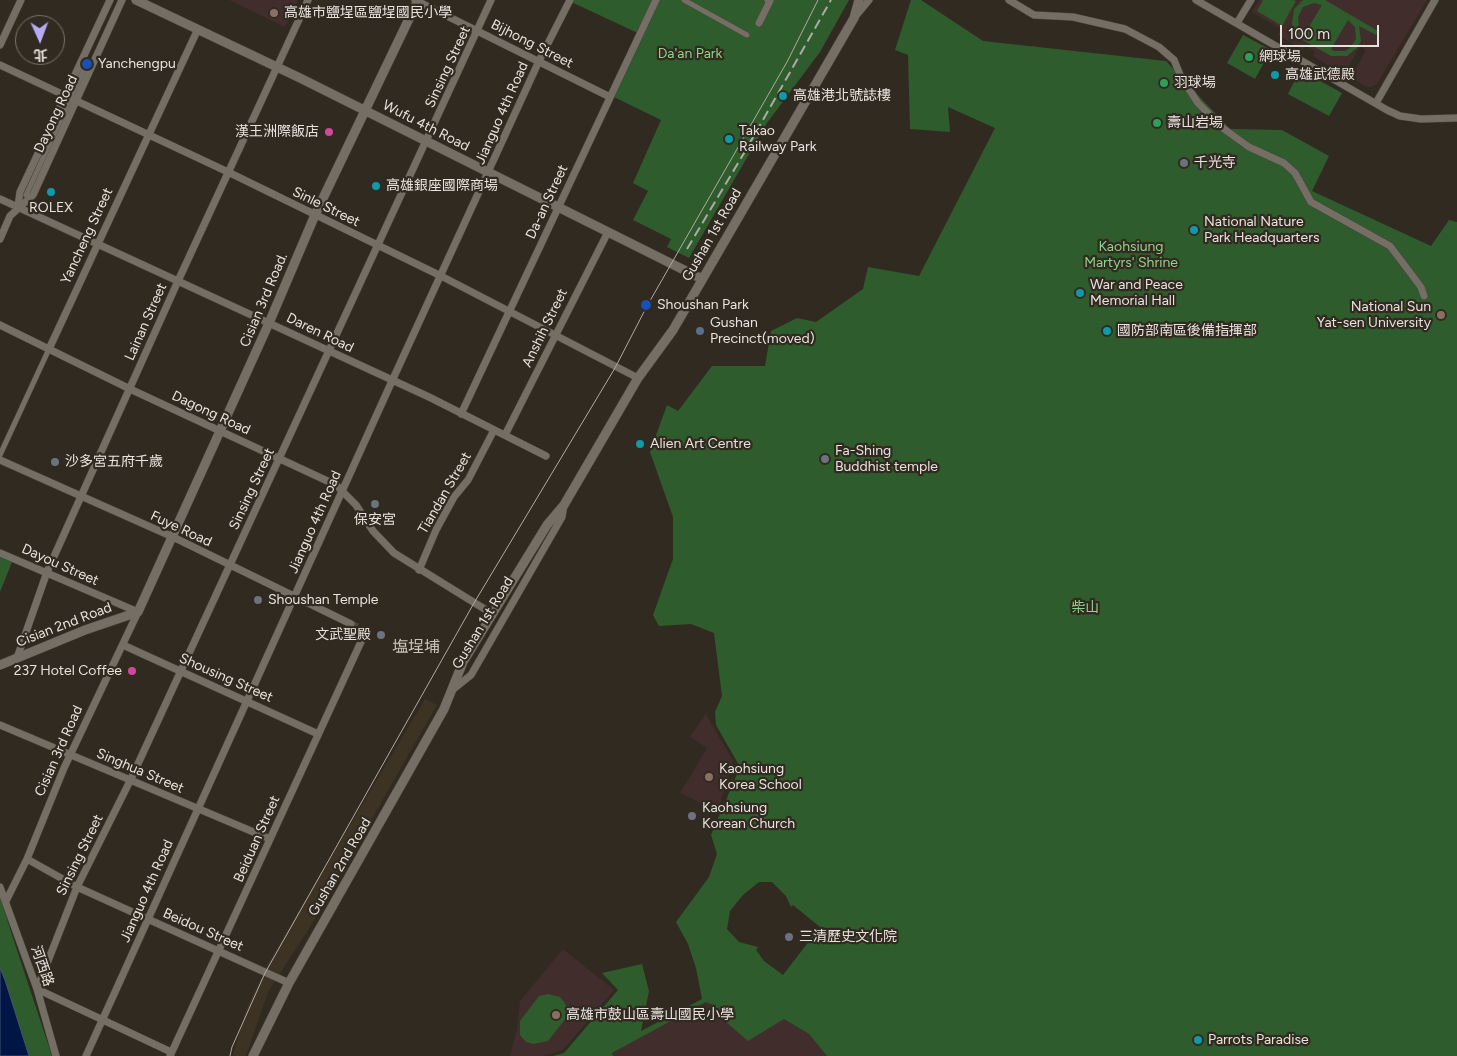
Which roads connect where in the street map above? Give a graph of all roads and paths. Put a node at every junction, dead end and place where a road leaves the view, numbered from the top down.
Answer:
1 (22, 0) edge
2 (113, 0) edge
3 (122, 0) edge
4 (136, 0) edge
5 (308, 0) edge
6 (417, 0) edge
7 (491, 0) edge
8 (570, 0) edge
9 (656, 0) edge
10 (684, 0) edge
11 (768, 0) edge
12 (859, 0) edge
13 (869, 0) edge
14 (1009, 0) edge
15 (1196, 0) edge
16 (1250, 0) edge
17 (1435, 0) edge
18 (854, 18) junction
19 (759, 23) dead end
20 (1237, 23) junction
21 (198, 29) junction
22 (478, 31) junction
23 (747, 35) dead end
24 (0, 45) edge
25 (539, 61) junction
26 (0, 65) edge
27 (277, 67) junction
28 (610, 97) junction
29 (71, 99) junction
30 (1376, 103) junction
31 (366, 110) junction
32 (1457, 118) edge
33 (148, 134) junction
34 (427, 141) junction
35 (228, 172) junction
36 (489, 173) junction
37 (26, 195) dead end
38 (0, 199) edge
39 (18, 206) junction
40 (558, 207) junction
41 (315, 215) junction
42 (608, 232) junction
43 (0, 239) edge
44 (97, 243) junction
45 (378, 246) junction
46 (441, 276) junction
47 (178, 280) junction
48 (702, 280) junction
49 (1424, 296) dead end
50 (509, 313) junction
51 (269, 323) junction
52 (0, 325) edge
53 (554, 337) junction
54 (49, 349) junction
55 (330, 351) junction
56 (638, 378) junction
57 (392, 381) junction
58 (130, 389) junction
59 (461, 414) junction
60 (494, 430) junction
61 (221, 432) junction
62 (506, 435) junction
63 (0, 455) edge
64 (546, 456) dead end
65 (280, 459) junction
66 (0, 460) edge
67 (343, 490) junction
68 (81, 497) junction
69 (564, 505) junction
70 (173, 537) junction
71 (0, 553) edge
72 (230, 566) junction
73 (419, 570) junction
74 (47, 572) junction
75 (296, 596) junction
76 (138, 612) junction
77 (491, 614) junction
78 (350, 624) tunnel mouth
79 (366, 631) dead end
80 (123, 645) junction
81 (17, 658) junction
82 (0, 665) edge
83 (181, 671) junction
84 (451, 692) junction
85 (247, 701) junction
86 (0, 725) edge
87 (318, 734) junction
88 (70, 754) junction
89 (130, 780) junction
90 (198, 809) junction
91 (270, 839) junction
92 (27, 859) junction
93 (0, 887) edge
94 (77, 887) junction
95 (6, 901) junction
96 (149, 919) junction
97 (220, 951) junction
98 (289, 983) junction
99 (38, 989) junction
100 (103, 1019) junction
101 (170, 1054) edge
102 (56, 1056) edge
103 (86, 1056) edge
104 (252, 1056) edge

1 - 24 street
2 - 29 street, Dayong Road
3 - 29 street, Dayong Road
4 - 21 street, Wufu 4th Road
5 - 27 street, Lainan Street
6 - 22 street, Bijhong Street
6 - 31 street, Cisian 3rd Road.
7 - 22 street, Sinsing Street
8 - 25 street, Jianguo 4th Road
9 - 28 street, Da-an Street
10 - 23 street
11 - 19 street
12 - 18 street, Gushan 1st Road
13 - 18 street
14 - 49 street
15 - 20 street
16 - 20 street
17 - 30 street
18 - 48 street, Gushan 1st Road
20 - 30 street
21 - 27 street, Wufu 4th Road
21 - 33 street, Yancheng Street
22 - 25 street, Bijhong Street
22 - 34 street, Sinsing Street
25 - 28 street, Bijhong Street
25 - 36 street, Jianguo 4th Road
26 - 29 street, Sinle Street
27 - 31 street, Wufu 4th Road
27 - 35 street, Lainan Street
28 - 40 street, Da-an Street
29 - 33 street, Sinle Street
29 - 37 street
29 - 39 street, Dayong Road
29 - 39 street, Dayong Road
30 - 32 street
31 - 34 street, Wufu 4th Road
31 - 41 street, Cisian 3rd Road.
33 - 35 street, Sinle Street
33 - 44 street, Yancheng Street
34 - 36 street, Wufu 4th Road
34 - 45 street, Sinsing Street
35 - 41 street, Sinle Street
35 - 47 street, Lainan Street
36 - 40 street, Wufu 4th Road
36 - 46 street, Jianguo 4th Road
38 - 39 street, Daren Road
39 - 43 street, Dayong Road
39 - 44 street, Daren Road
40 - 42 street, Wufu 4th Road
40 - 50 street, Da-an Street
41 - 45 street, Sinle Street
41 - 51 street, Cisian 3rd Road.
42 - 48 street, Wufu 4th Road
42 - 53 street, Anshih Street
44 - 47 street, Daren Road
44 - 54 street, Yancheng Street
45 - 46 street, Sinle Street
45 - 55 street, Sinsing Street
46 - 50 street, Sinle Street
46 - 57 street, Jianguo 4th Road
47 - 51 street, Daren Road
47 - 58 street, Lainan Street
48 - 56 street, Gushan 1st Road
50 - 53 street, Sinle Street
50 - 59 street, Da-an Street
51 - 55 street, Daren Road
51 - 61 street, Cisian 3rd Road.
52 - 54 street, Dagong Road
53 - 56 street, Sinle Street
53 - 62 street, Anshih Street
54 - 58 street, Dagong Road
54 - 63 street, Yancheng Street
55 - 57 street, Daren Road
55 - 65 street, Sinsing Street
56 - 69 street, Gushan 1st Road
57 - 59 street, Daren Road
57 - 67 street, Jianguo 4th Road
58 - 61 street, Dagong Road
58 - 68 street, Lainan Street
59 - 60 street, Daren Road
60 - 62 street, Daren Road
60 - 73 street, Tiandan Street
61 - 65 street, Dagong Road
61 - 70 street, Cisian 3rd Road.
62 - 64 street, Daren Road
65 - 67 street, Dagong Road
65 - 72 street, Sinsing Street
66 - 68 street, Fuye Road
67 - 73 street, Dagong Road
67 - 75 street, Jianguo 4th Road
68 - 70 street, Fuye Road
68 - 74 street, Lainan Street
69 - 77 street, Gushan 1st Road
69 - 84 street, Gushan 1st Road
70 - 72 street, Fuye Road
70 - 76 street, Cisian 3rd Road.
71 - 74 street, Dayou Street
72 - 75 street, Fuye Road
72 - 83 street, Sinsing Street
73 - 77 street, Dagong Road
74 - 76 street, Dayou Street
74 - 81 street, Lainan Street
75 - 78 street, Fuye Road
75 - 85 street, Jianguo 4th Road
76 - 80 street, Cisian 3rd Road
76 - 81 street, Cisian 2nd Road
77 - 84 street, Gushan 1st Road
79 - 87 street, Beiduan Street
80 - 83 street, Shousing Street
80 - 88 street, Cisian 3rd Road
81 - 82 street, Cisian 2nd Road
83 - 85 street, Shousing Street
83 - 89 street, Sinsing Street
84 - 98 street, Gushan 2nd Road
85 - 87 street, Shousing Street
85 - 90 street, Jianguo 4th Road
86 - 88 street, Singhua Street
87 - 91 street, Beiduan Street
88 - 89 street, Singhua Street
88 - 92 street, Cisian 3rd Road
89 - 90 street, Singhua Street
89 - 94 street, Sinsing Street
90 - 91 street, Singhua Street
90 - 96 street, Jianguo 4th Road
91 - 97 street, Beiduan Street
92 - 94 street, Beidou Street
92 - 95 street, Cisian 3rd Road
93 - 95 street, 河西路
94 - 96 street, Beidou Street
94 - 99 street, Sinsing Street
95 - 99 street, 河西路
96 - 97 street, Beidou Street
96 - 100 street, Jianguo 4th Road
97 - 98 street, Beidou Street
97 - 101 street, Beiduan Street
98 - 104 street, Gushan 2nd Road
99 - 100 street
99 - 102 street, 河西路
100 - 101 street
100 - 103 street, Jianguo 4th Road

